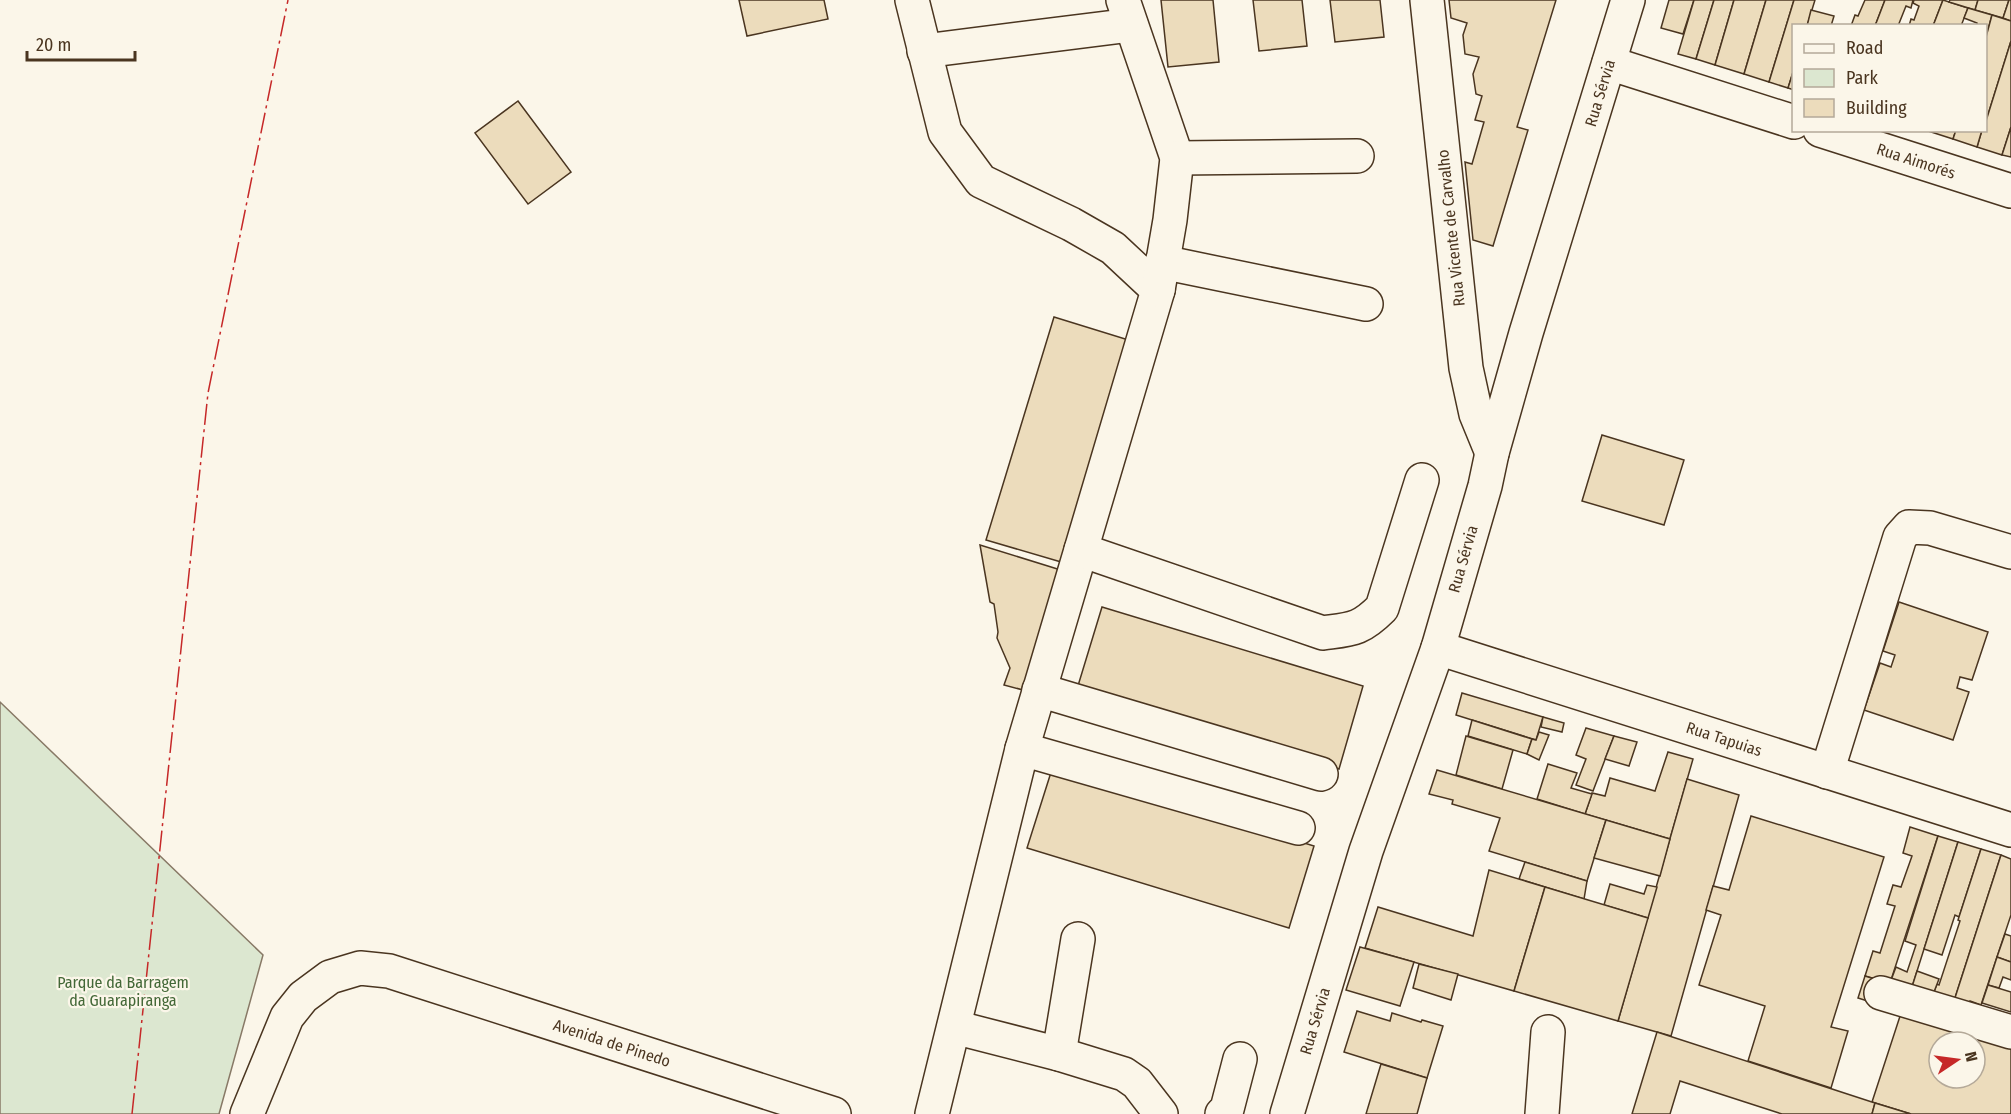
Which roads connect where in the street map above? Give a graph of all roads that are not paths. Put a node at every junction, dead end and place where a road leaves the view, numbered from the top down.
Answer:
1 (912, 0) edge
2 (1427, 0) edge
3 (1628, 0) edge
4 (1127, 12) edge
5 (924, 51) junction
6 (1609, 63) junction
7 (1792, 121) edge
8 (1826, 132) edge
9 (1357, 156) dead end
10 (1178, 158) junction
11 (2011, 191) edge
12 (1160, 276) junction
13 (1366, 304) dead end
14 (1492, 453) junction
15 (1422, 480) dead end
16 (1081, 550) junction
17 (2011, 552) edge
18 (1438, 648) junction
19 (1039, 690) junction
20 (1022, 749) junction
21 (1827, 772) junction
22 (1321, 774) dead end
23 (1298, 828) dead end
24 (2011, 830) edge
25 (1078, 939) dead end
26 (1881, 993) dead end
27 (954, 1028) junction
28 (1548, 1032) dead end
29 (2011, 1032) edge
30 (1059, 1054) junction
31 (1240, 1059) dead end
32 (247, 1114) edge
33 (834, 1114) edge
34 (932, 1114) edge
35 (1161, 1114) edge
36 (1222, 1114) edge
37 (1287, 1114) edge
38 (1542, 1114) edge

1 - 5 street
2 - 14 street, Rua Vicente de Carvalho
3 - 6 street, Rua Sérvia
4 - 5 street
4 - 10 street
5 - 12 street
6 - 7 street
6 - 14 street, Rua Sérvia
8 - 11 street, Rua Aimorés
9 - 10 street
10 - 12 street
12 - 13 street
12 - 16 street
14 - 18 street, Rua Sérvia
15 - 16 street
16 - 19 street
17 - 21 street
18 - 21 street, Rua Tapuias
18 - 37 street, Rua Sérvia
19 - 20 street
19 - 22 street
20 - 23 street
20 - 27 street
21 - 24 street, Rua Tapuias
25 - 30 street
26 - 29 street
27 - 30 street
27 - 34 street
28 - 38 street
30 - 35 street
31 - 36 street
32 - 33 street, Avenida de Pinedo

